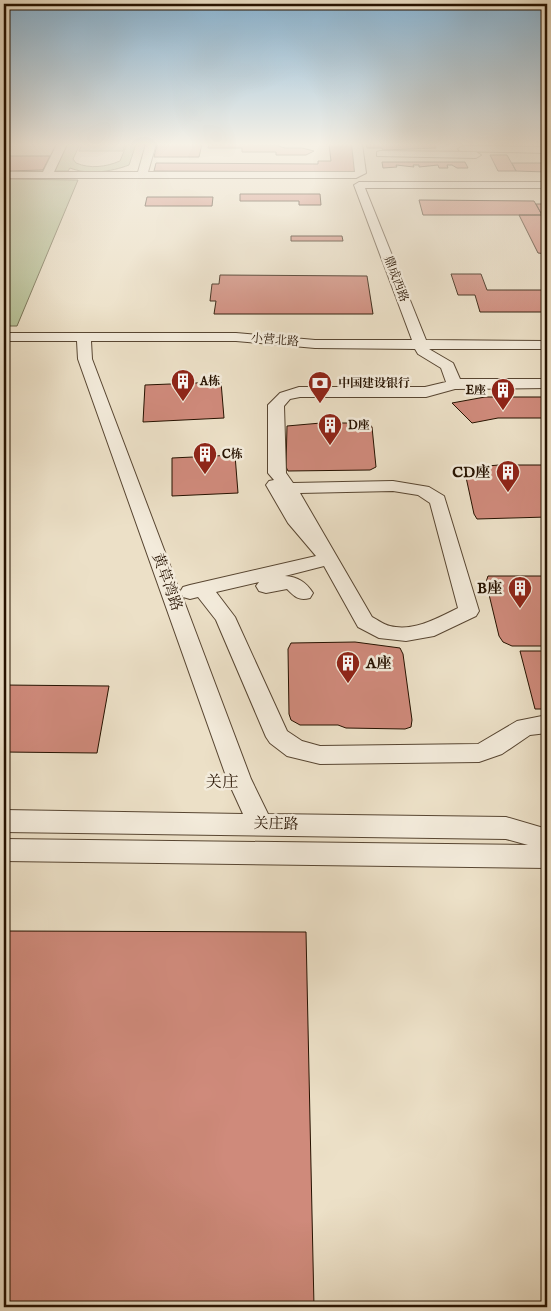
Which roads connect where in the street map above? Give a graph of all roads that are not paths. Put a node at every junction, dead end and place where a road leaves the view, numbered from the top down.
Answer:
1 (367, 205) edge
2 (4, 337) edge
3 (84, 341) junction
4 (4, 344) edge
5 (547, 345) edge
6 (422, 348) junction
7 (547, 353) edge
8 (454, 384) junction
9 (547, 384) edge
10 (281, 486) junction
11 (329, 559) junction
12 (202, 589) junction
13 (303, 593) dead end
14 (172, 596) junction
15 (547, 724) edge
16 (4, 821) edge
17 (260, 824) junction
18 (547, 840) edge
19 (4, 850) edge
20 (547, 857) edge

1 - 6 street, 鼎成西路
2 - 3 street, 小营北路
3 - 4 street, 小营北路
3 - 6 street, 小营北路
3 - 14 street, 黄草湾路
5 - 6 street, 小营北路
6 - 7 street, 小营北路
6 - 8 street
8 - 9 street
8 - 10 street
10 - 11 street
10 - 11 street
11 - 12 street
12 - 13 street
12 - 14 street
12 - 15 street
14 - 17 street, 黄草湾路
16 - 17 street, 关庄路
17 - 18 street, 关庄路
19 - 20 street, 关庄路

